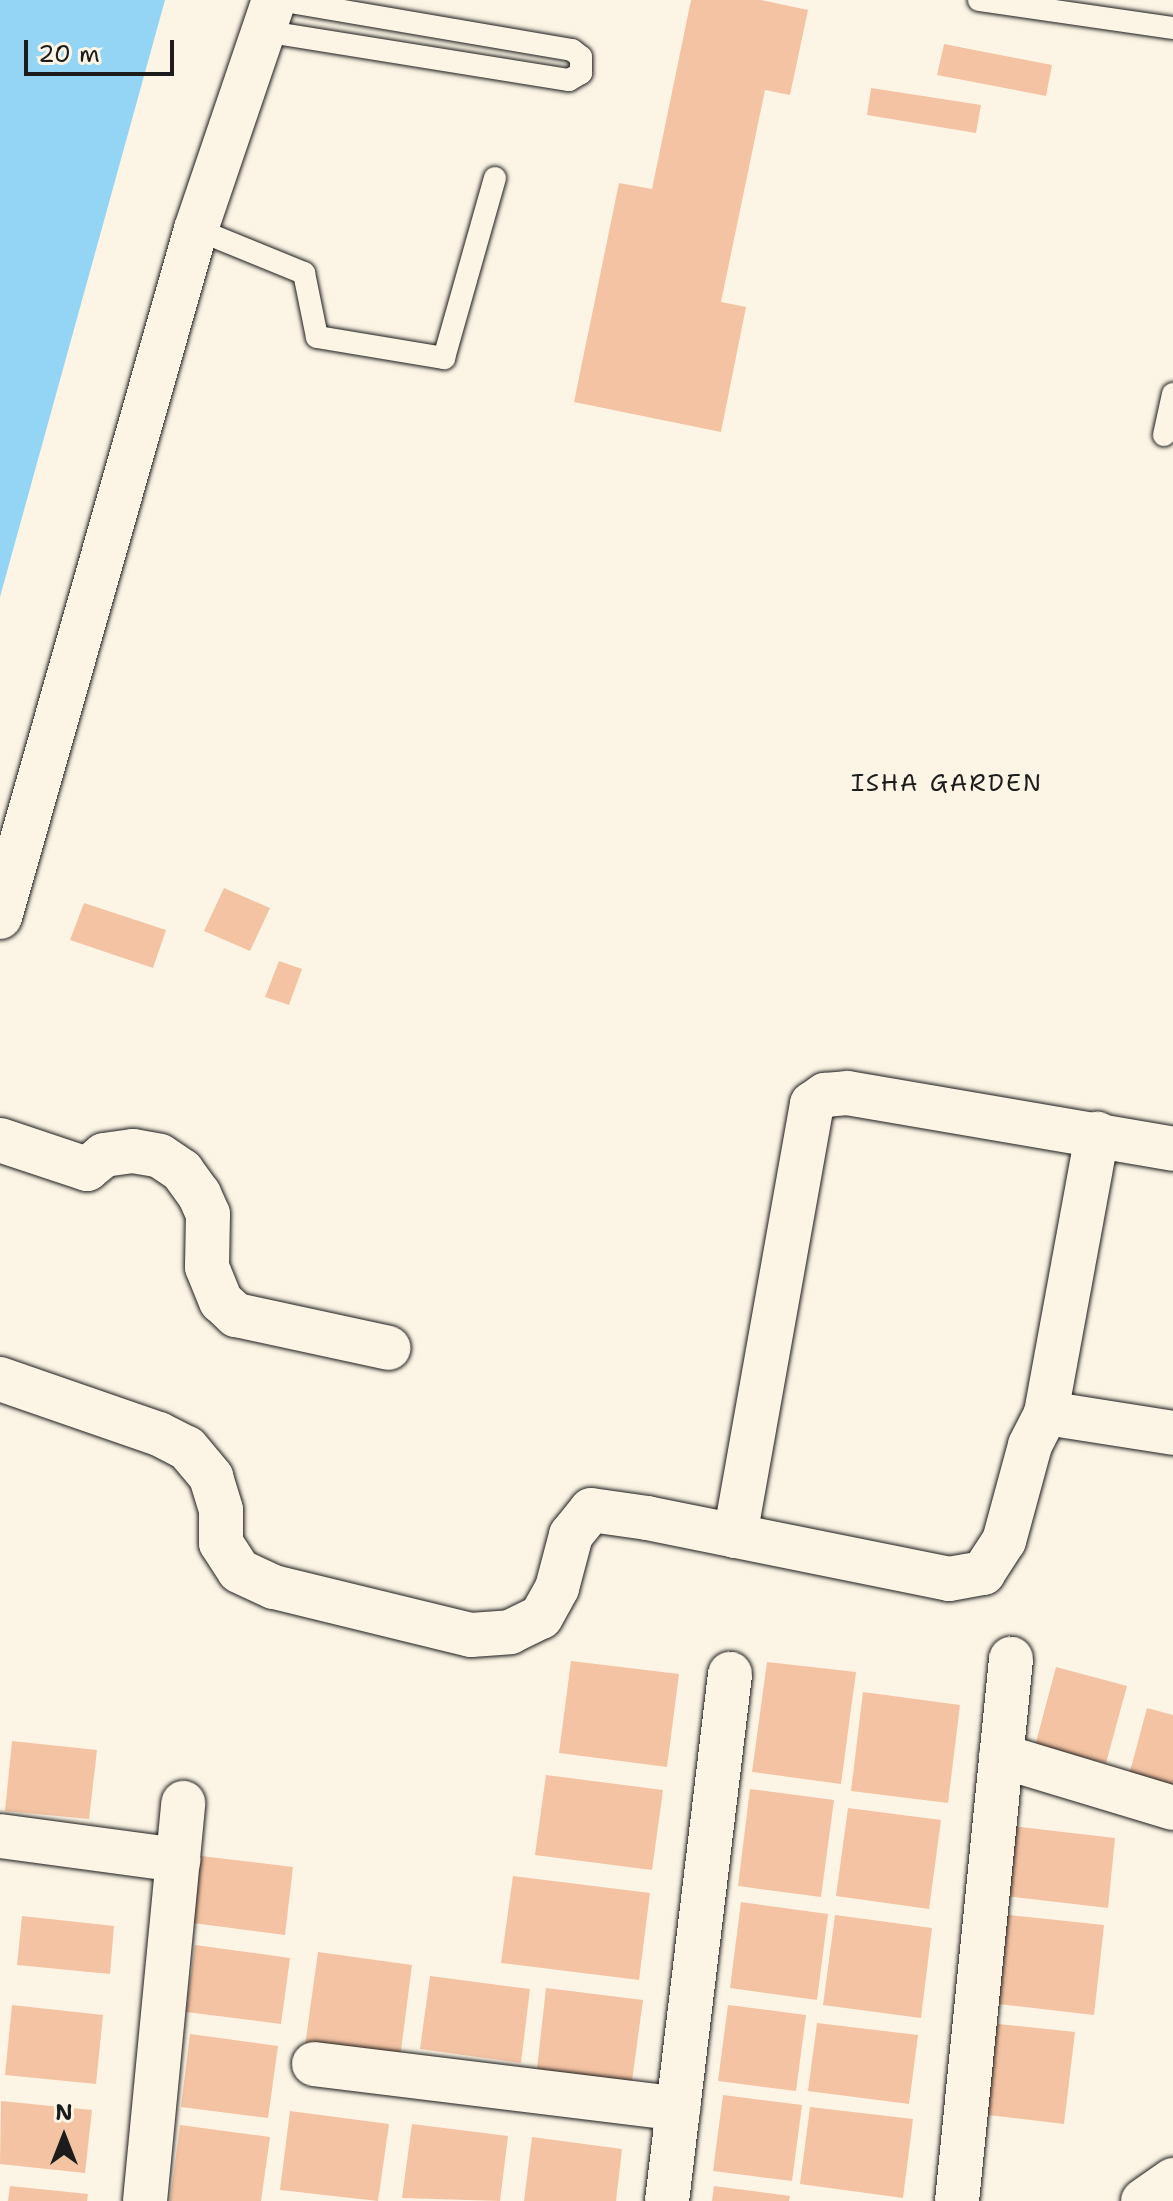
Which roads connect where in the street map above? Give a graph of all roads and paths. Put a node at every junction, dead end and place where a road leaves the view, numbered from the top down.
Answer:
1 (979, 0) edge
2 (273, 10) edge
3 (1173, 28) edge
4 (495, 178) dead end
5 (196, 229) junction
6 (1173, 394) edge
7 (1164, 435) dead end
8 (0, 917) edge
9 (1097, 1134) junction
10 (0, 1140) edge
11 (1173, 1149) edge
12 (388, 1348) dead end
13 (0, 1379) edge
14 (1046, 1413) junction
15 (1173, 1433) edge
16 (735, 1536) junction
17 (1011, 1659) dead end
18 (730, 1674) dead end
19 (1001, 1756) junction
20 (183, 1803) dead end
21 (1173, 1808) edge
22 (0, 1836) edge
23 (178, 1860) junction
24 (314, 2064) dead end
25 (678, 2109) junction
26 (1173, 2180) edge
27 (145, 2201) edge
28 (667, 2201) edge
29 (957, 2201) edge
30 (1143, 2201) edge

1 - 3 lane
2 - 2 lane
2 - 5 street
4 - 5 lane
5 - 8 street
6 - 7 lane
9 - 11 street
9 - 14 street
9 - 16 street
10 - 12 street
13 - 16 street
14 - 15 street
14 - 16 street
17 - 19 street
18 - 25 street
19 - 21 street
19 - 29 street
20 - 23 street
22 - 23 street
23 - 27 street
24 - 25 street
25 - 28 street
26 - 30 street

